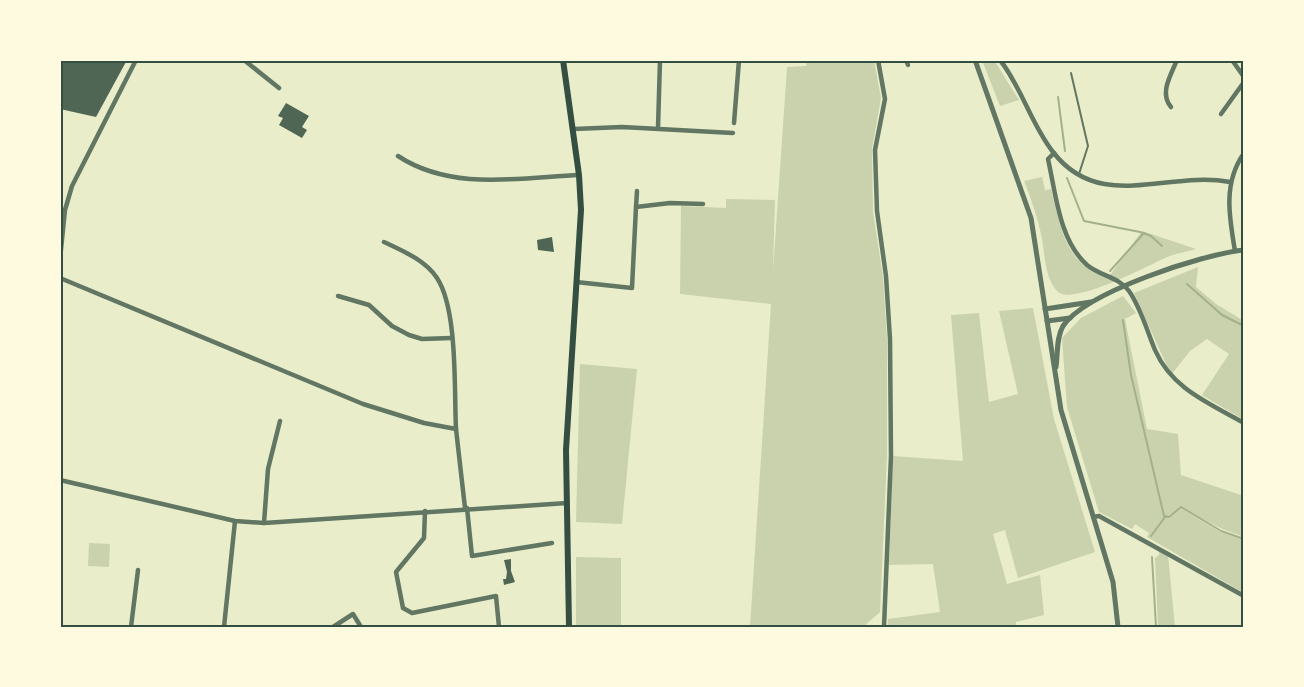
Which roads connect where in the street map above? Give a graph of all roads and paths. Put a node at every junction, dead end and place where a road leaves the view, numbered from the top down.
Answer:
1 (136, 60) edge
2 (244, 60) edge
3 (563, 60) edge
4 (660, 60) edge
5 (739, 60) edge
6 (878, 60) edge
7 (975, 60) edge
8 (1000, 60) edge
9 (1177, 60) edge
10 (1232, 60) edge
11 (1071, 73) dead end
12 (1244, 77) edge
13 (1244, 82) edge
14 (279, 88) dead end
15 (1171, 107) dead end
16 (1221, 114) dead end
17 (734, 123) dead end
18 (658, 128) junction
19 (574, 129) junction
20 (733, 133) dead end
21 (1054, 153) junction
22 (1244, 153) edge
23 (398, 156) dead end
24 (1079, 174) junction
25 (579, 175) junction
26 (1230, 182) junction
27 (637, 191) dead end
28 (703, 204) dead end
29 (636, 207) junction
30 (384, 242) dead end
31 (1244, 250) edge
32 (60, 251) edge
33 (1235, 251) junction
34 (60, 259) edge
35 (60, 279) edge
36 (576, 282) junction
37 (338, 296) dead end
38 (1092, 301) junction
39 (1045, 309) junction
40 (1070, 318) junction
41 (1047, 321) junction
42 (451, 338) junction
43 (1055, 375) junction
44 (280, 421) dead end
45 (1244, 423) edge
46 (456, 429) junction
47 (60, 480) edge
48 (567, 503) junction
49 (466, 508) junction
50 (425, 511) junction
51 (1093, 517) junction
52 (235, 521) junction
53 (264, 523) junction
54 (552, 543) dead end
55 (138, 570) dead end
56 (1244, 596) edge
57 (131, 627) edge
58 (224, 627) edge
59 (333, 627) edge
60 (361, 627) edge
61 (499, 627) edge
62 (569, 627) edge
63 (884, 627) edge
64 (1118, 627) edge

1 - 32 street
2 - 14 street
3 - 19 main road
4 - 18 street
5 - 17 street
6 - 63 street
7 - 39 street
8 - 21 street
9 - 15 street
10 - 12 street
11 - 24 lane
13 - 16 street
18 - 19 street
18 - 20 street
19 - 25 main road
21 - 24 street
21 - 45 street
22 - 26 street
23 - 25 street
24 - 26 street
25 - 36 main road
26 - 33 street
27 - 29 street
28 - 29 street
29 - 36 street
30 - 42 street
31 - 33 street
32 - 34 street
33 - 38 street
35 - 46 street
36 - 48 main road
37 - 42 street
38 - 39 street
38 - 40 street
39 - 41 street
40 - 41 street
40 - 43 street
41 - 43 street
42 - 46 street
43 - 51 street
44 - 53 street
46 - 49 street
47 - 52 street
48 - 49 street
48 - 62 main road
49 - 50 street
49 - 54 street
50 - 53 street
50 - 61 street
51 - 56 street
51 - 64 street
52 - 53 street
52 - 58 street
55 - 57 street
59 - 60 street

